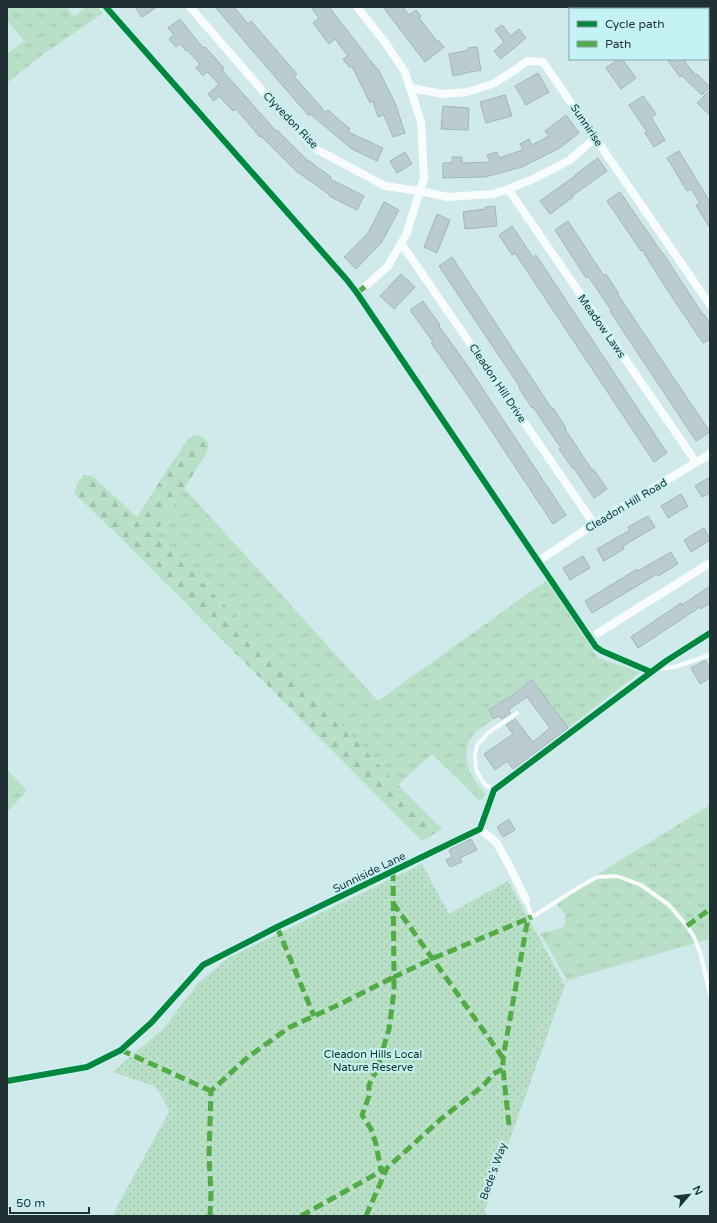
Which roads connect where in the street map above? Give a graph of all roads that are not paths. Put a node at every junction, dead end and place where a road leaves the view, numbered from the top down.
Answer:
1 (190, 7) edge
2 (357, 7) edge
3 (410, 88) junction
4 (595, 138) junction
5 (508, 189) junction
6 (420, 191) junction
7 (401, 243) junction
8 (367, 285) dead end
9 (710, 305) edge
10 (710, 454) edge
11 (696, 462) junction
12 (594, 524) junction
13 (543, 558) dead end
14 (710, 563) edge
15 (598, 633) dead end
16 (710, 633) edge
17 (710, 655) edge
18 (654, 670) junction
19 (517, 712) dead end
20 (494, 790) junction
21 (480, 829) junction
22 (526, 900) joint
23 (710, 995) edge
24 (7, 1081) edge

1 - 6 street, Clyvedon Rise
2 - 3 street
3 - 4 street, Sunnirise
3 - 6 street
4 - 5 street, Clyvedon Rise
4 - 9 street, Sunnirise
5 - 6 street, Clyvedon Rise
5 - 11 street, Meadow Laws
6 - 7 street
7 - 8 street
7 - 12 street, Cleadon Hill Drive
10 - 11 street, Cleadon Hill Road
11 - 12 street, Cleadon Hill Road
12 - 13 street, Cleadon Hill Road
14 - 15 street
16 - 18 street
17 - 18 lane
18 - 20 street
19 - 20 lane
20 - 21 street
21 - 22 street
21 - 24 street, Sunniside Lane
22 - 23 lane

